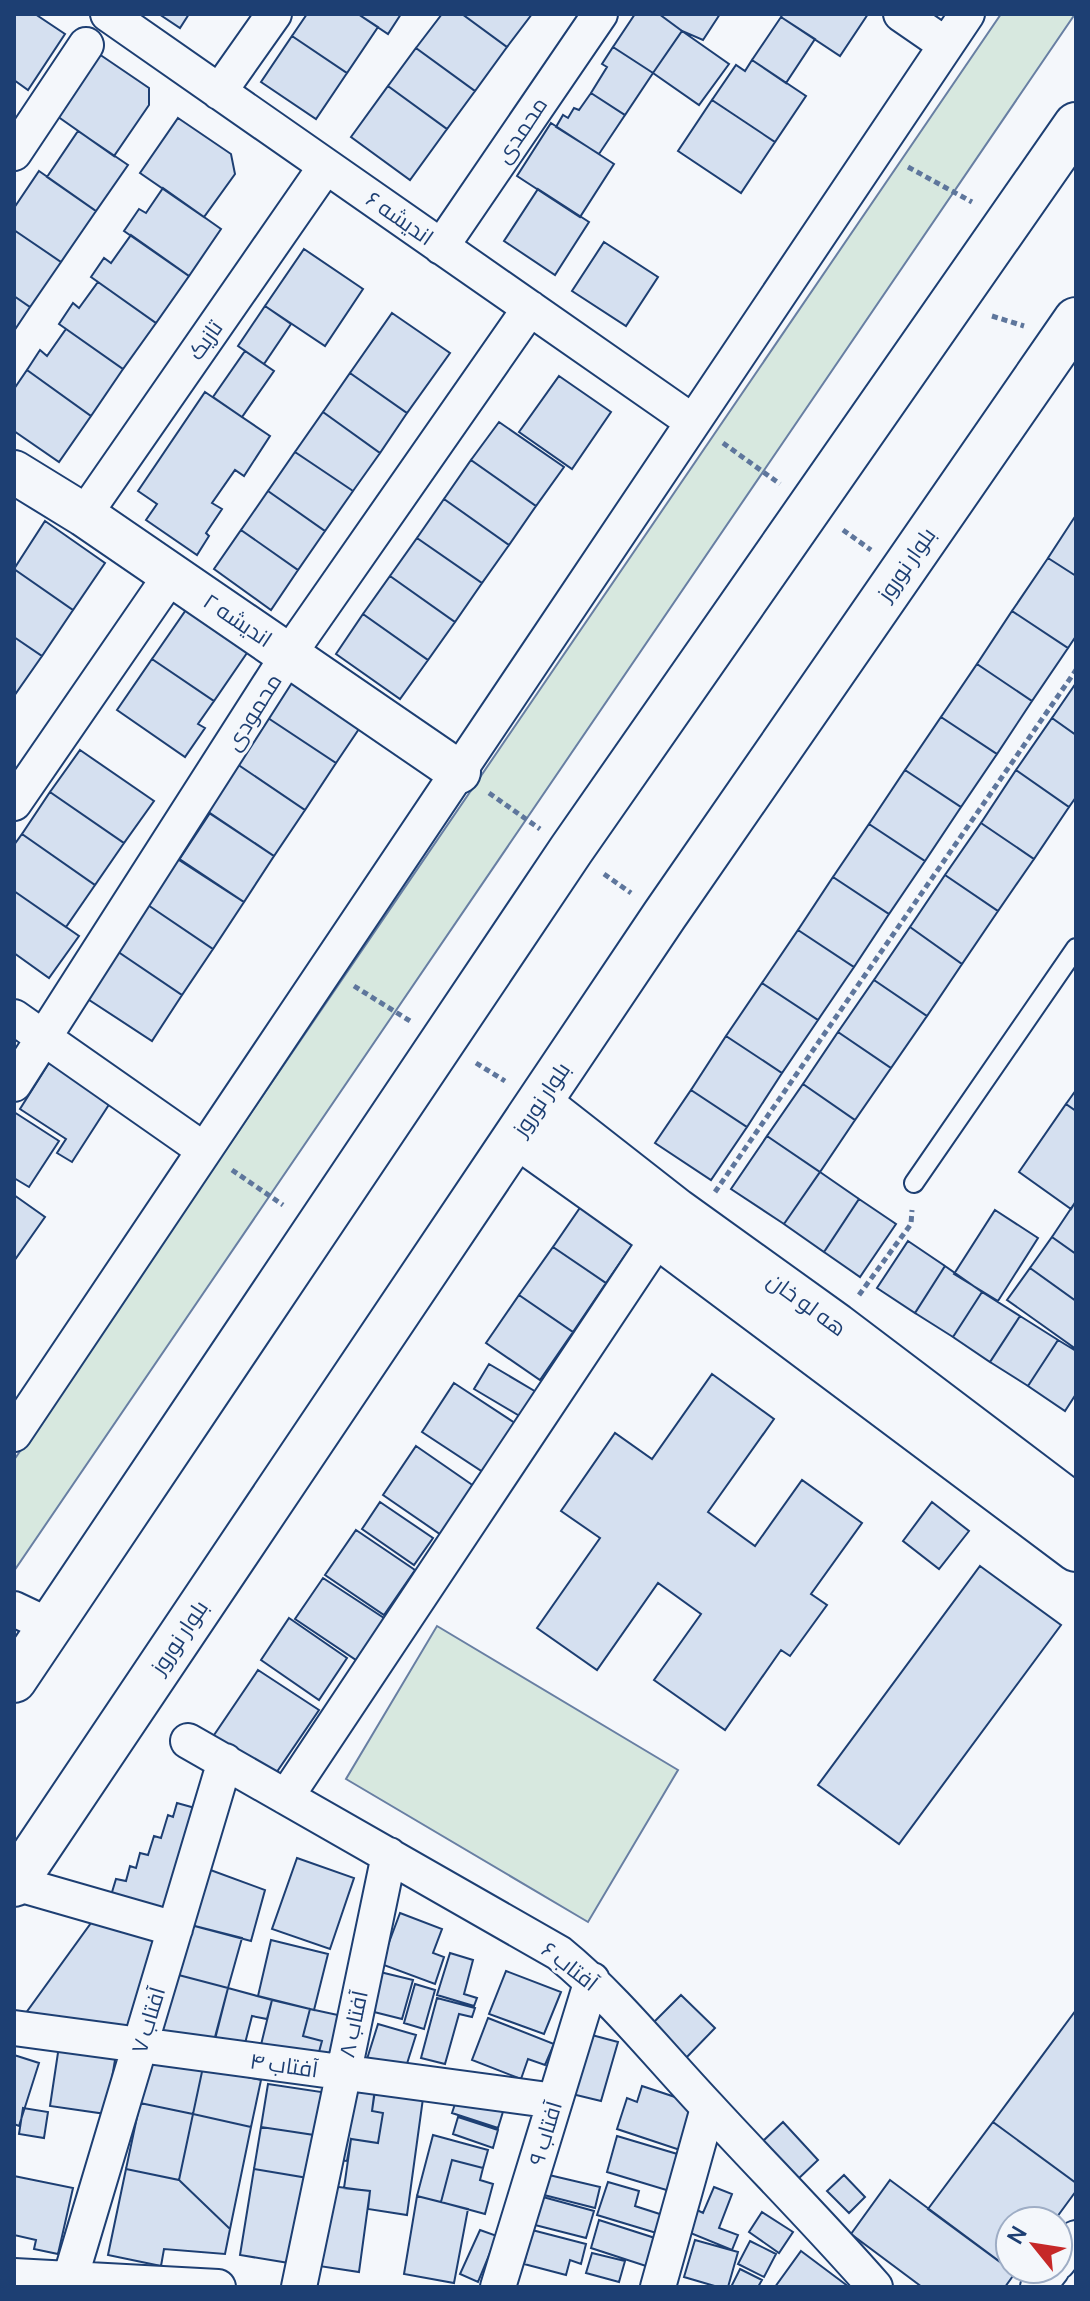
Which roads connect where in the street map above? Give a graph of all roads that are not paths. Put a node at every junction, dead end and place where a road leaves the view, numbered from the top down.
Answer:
1 (108, 14) edge
2 (274, 14) edge
3 (600, 14) edge
4 (901, 14) edge
5 (967, 14) edge
6 (86, 45) dead end
7 (946, 45) junction
8 (219, 92) junction
9 (1076, 125) edge
10 (14, 153) edge
11 (326, 166) junction
12 (441, 247) junction
13 (530, 308) junction
14 (1072, 336) edge
15 (693, 422) junction
16 (14, 472) edge
17 (84, 515) junction
18 (171, 575) junction
19 (289, 654) junction
20 (459, 772) junction
21 (14, 803) edge
22 (1076, 948) edge
23 (14, 1017) edge
24 (45, 1039) junction
25 (14, 1084) edge
26 (527, 1119) junction
27 (204, 1150) junction
28 (914, 1183) road end
29 (676, 1223) junction
30 (14, 1434) edge
31 (1075, 1502) edge
32 (1076, 1550) edge
33 (32, 1617) edge
34 (14, 1680) edge
35 (188, 1741) dead end
36 (225, 1761) junction
37 (286, 1797) junction
38 (389, 1855) junction
39 (14, 1883) edge
40 (175, 1929) junction
41 (592, 1980) junction
42 (14, 2028) edge
43 (140, 2045) junction
44 (343, 2073) junction
45 (555, 2101) junction
46 (708, 2108) junction
47 (14, 2276) edge
48 (70, 2279) junction
49 (182, 2286) edge
50 (218, 2287) edge
51 (299, 2287) edge
52 (498, 2287) edge
53 (658, 2287) edge
54 (875, 2287) edge

1 - 8 street, اندیشه ۶
2 - 8 street
3 - 12 street, محمدی
4 - 7 street
5 - 7 street
6 - 10 street
7 - 15 street
8 - 11 street, اندیشه ۶
9 - 33 main road
11 - 12 street, اندیشه ۶
11 - 17 street, تازیک
12 - 13 street, اندیشه ۶
13 - 15 street, اندیشه ۶
13 - 19 street, محمودی
14 - 26 main road, بلوار نوروز
15 - 20 street
16 - 17 street, اندیشه ۲
17 - 18 street, اندیشه ۲
18 - 19 street, اندیشه ۲
18 - 21 street
19 - 20 street, اندیشه ۲
19 - 24 street, محمودی
20 - 27 street
22 - 28 lane
23 - 24 street
24 - 25 street, محمودی
24 - 27 street
26 - 29 street
26 - 39 main road, بلوار نوروز
27 - 30 street
29 - 31 street, هه لو خان
29 - 32 street
29 - 37 street
33 - 34 main road
35 - 36 street, آفتاب ۶
36 - 37 street, آفتاب ۶
36 - 40 street, آفتاب ۷
37 - 38 street, آفتاب ۶
38 - 41 street, آفتاب ۶
38 - 44 street, آفتاب ۸
39 - 40 street
40 - 43 street, آفتاب ۷
41 - 45 street, آفتاب ۹
41 - 46 street, آفتاب ۶
42 - 43 street, آفتاب ۴
43 - 44 street, آفتاب ۴
43 - 48 street, آفتاب ۷
44 - 45 street, آفتاب ۴
44 - 51 street, آفتاب ۸
45 - 52 street, آفتاب ۹
46 - 53 street
46 - 54 street, آفتاب ۶
47 - 48 street
48 - 49 street
49 - 50 street

